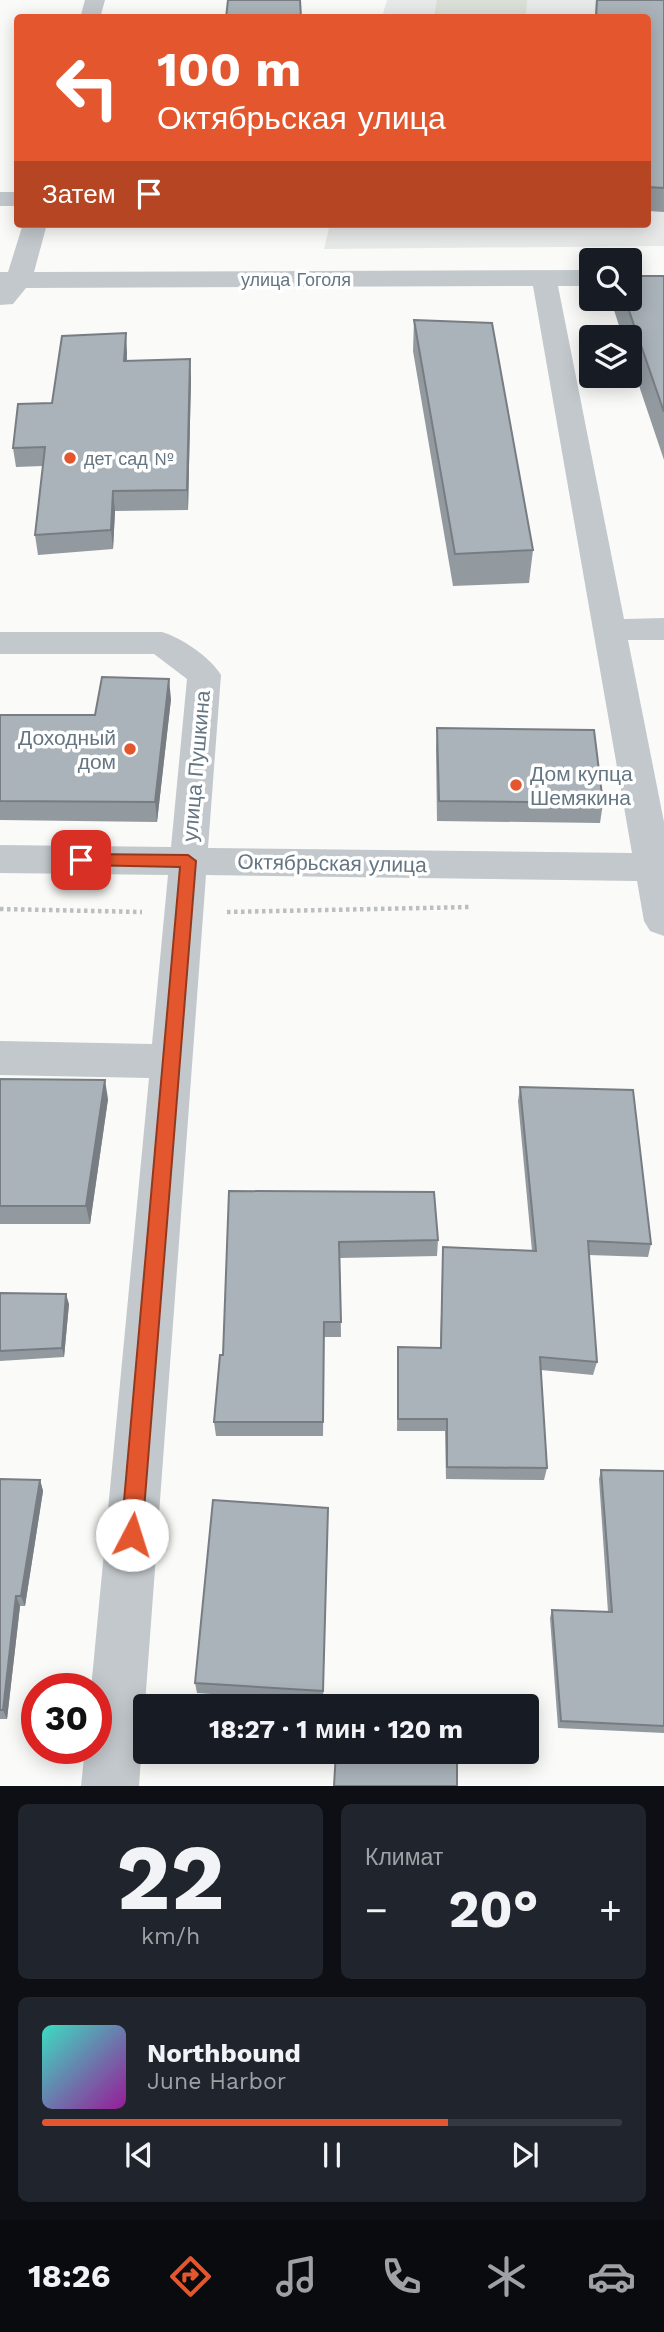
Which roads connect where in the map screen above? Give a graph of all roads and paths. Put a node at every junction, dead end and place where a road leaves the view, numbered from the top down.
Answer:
1 (33, 228) edge
2 (544, 278) junction
3 (579, 278) edge
4 (9, 280) edge
5 (0, 302) edge
6 (664, 629) edge
7 (610, 630) junction
8 (0, 643) edge
9 (0, 859) edge
10 (188, 861) junction
11 (659, 867) edge
12 (484, 906) dead end
13 (0, 909) edge
14 (184, 913) junction
15 (664, 921) edge
16 (0, 1058) edge
17 (172, 1061) junction
18 (110, 1786) edge

1 - 4 street
2 - 3 street, улица Гоголя
2 - 4 street, улица Гоголя
2 - 7 street
4 - 5 street
6 - 7 street
7 - 11 street
8 - 10 street, улица Пушкина
9 - 10 street, Октябрьская улица
10 - 11 street, Октябрьская улица
10 - 14 street
11 - 15 street
12 - 14 path
13 - 14 path
14 - 17 street
16 - 17 street
17 - 18 street

